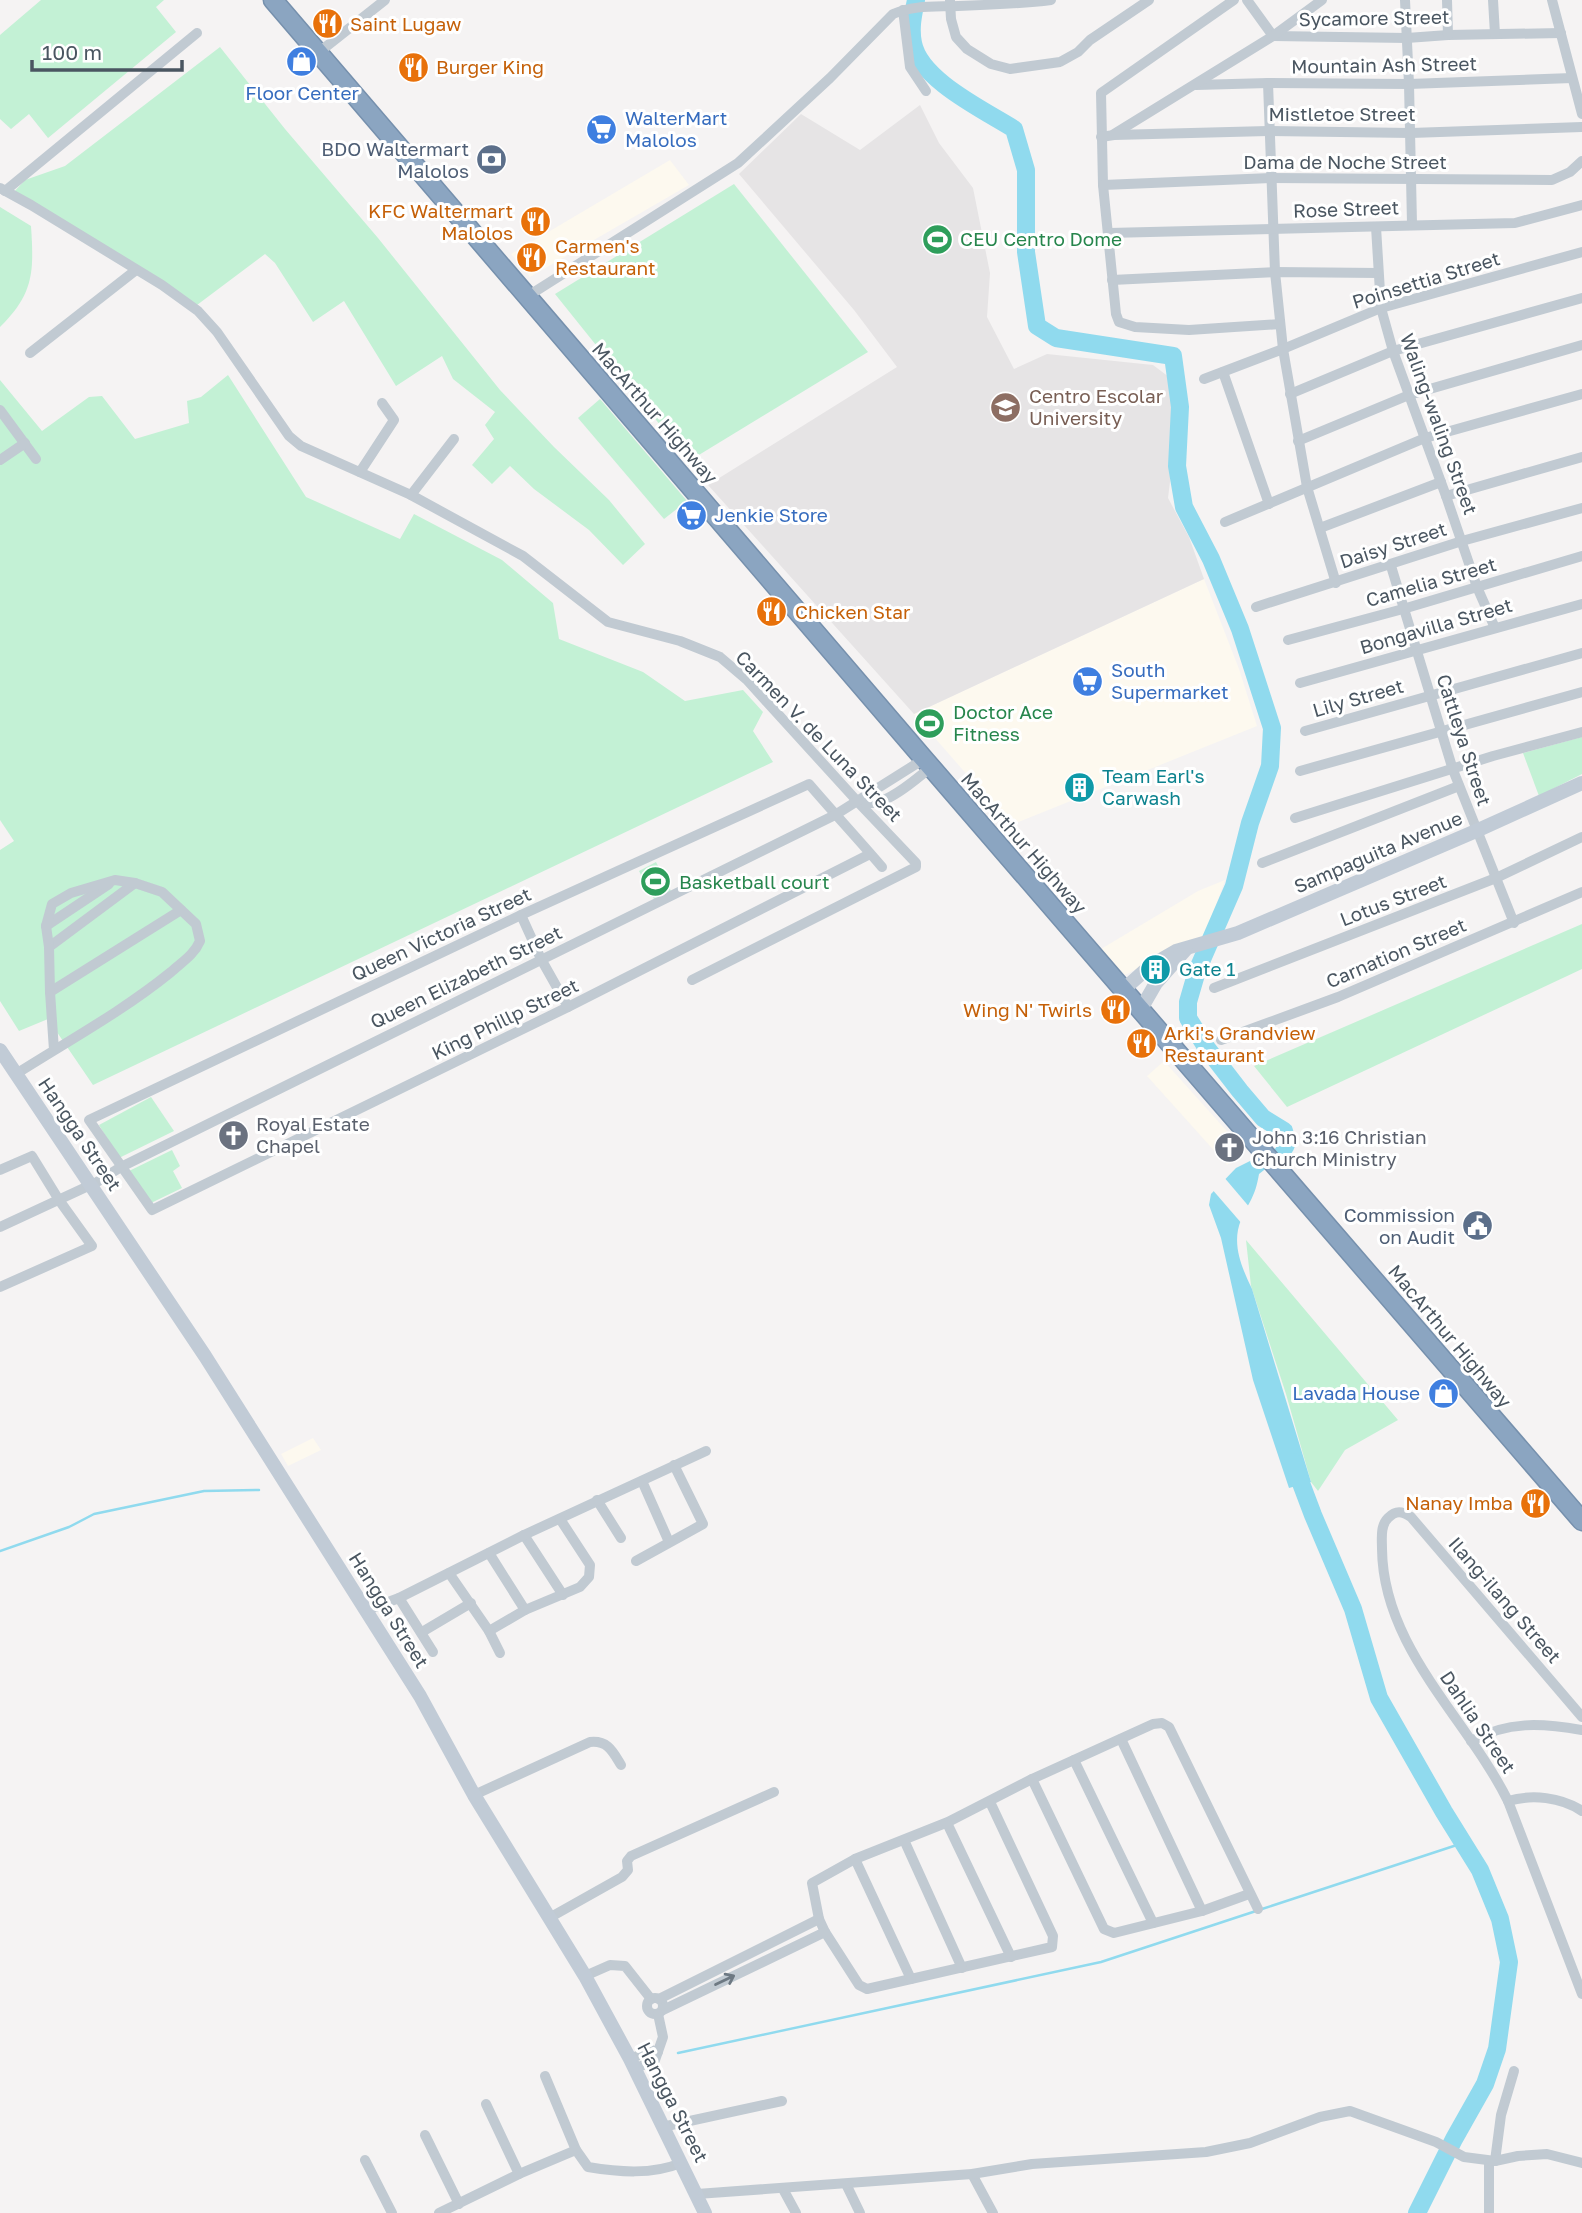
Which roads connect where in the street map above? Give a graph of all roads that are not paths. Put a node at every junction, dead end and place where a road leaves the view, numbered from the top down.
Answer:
1 (273, 0) edge
2 (385, 0) edge
3 (1051, 0) edge
4 (1149, 0) edge
5 (1234, 0) edge
6 (1247, 0) edge
7 (1322, 0) edge
8 (1405, 0) edge
9 (1447, 0) edge
10 (1493, 0) edge
11 (1552, 0) edge
12 (999, 2) edge
13 (950, 3) edge
14 (905, 9) junction
15 (197, 33) dead end
16 (1561, 33) junction
17 (1495, 34) junction
18 (1448, 35) junction
19 (1272, 36) junction
20 (1407, 38) junction
21 (318, 53) junction
22 (1572, 78) junction
23 (1268, 83) junction
24 (1409, 84) junction
25 (1196, 85) junction
26 (926, 91) dead end
27 (1582, 114) edge
28 (1582, 127) edge
29 (1268, 131) junction
30 (1411, 133) junction
31 (1114, 135) junction
32 (1101, 137) junction
33 (1582, 161) edge
34 (1271, 178) junction
35 (1412, 179) junction
36 (1103, 185) junction
37 (2, 190) edge
38 (1582, 205) edge
39 (1412, 224) junction
40 (1376, 227) junction
41 (1274, 229) junction
42 (1109, 233) junction
43 (1582, 252) edge
44 (136, 270) junction
45 (1275, 272) junction
46 (1378, 273) junction
47 (1112, 280) junction
48 (528, 296) junction
49 (1582, 298) edge
50 (1381, 308) junction
51 (1280, 324) junction
52 (1582, 345) edge
53 (1283, 349) junction
54 (1393, 351) junction
55 (30, 353) dead end
56 (1223, 372) junction
57 (1204, 379) dead end
58 (1290, 394) junction
59 (1582, 394) edge
60 (1409, 395) junction
61 (382, 403) dead end
62 (0, 411) edge
63 (1425, 438) junction
64 (454, 439) dead end
65 (1298, 441) junction
66 (25, 443) junction
67 (1582, 457) edge
68 (36, 459) dead end
69 (0, 460) edge
70 (360, 472) junction
71 (1441, 482) junction
72 (1307, 487) junction
73 (411, 495) junction
74 (1446, 496) junction
75 (1269, 504) junction
76 (1582, 508) edge
77 (1226, 522) dead end
78 (1320, 528) junction
79 (1462, 541) junction
80 (1582, 556) edge
81 (1391, 566) junction
82 (1336, 583) junction
83 (1477, 587) junction
84 (1582, 604) edge
85 (1256, 607) dead end
86 (1404, 609) junction
87 (1495, 628) junction
88 (1288, 640) dead end
89 (1415, 651) junction
90 (1582, 653) edge
91 (1300, 683) dead end
92 (1582, 692) edge
93 (1430, 695) junction
94 (1305, 731) dead end
95 (1441, 732) junction
96 (1582, 732) edge
97 (927, 763) junction
98 (1453, 770) junction
99 (1300, 771) dead end
100 (894, 778) junction
101 (1582, 783) edge
102 (1459, 786) junction
103 (902, 789) junction
104 (857, 801) junction
105 (835, 815) junction
106 (1295, 818) dead end
107 (1476, 831) junction
108 (1582, 837) edge
109 (870, 854) junction
110 (1262, 863) dead end
111 (881, 867) dead end
112 (1496, 878) junction
113 (115, 880) junction
114 (135, 883) junction
115 (1582, 892) edge
116 (181, 910) junction
117 (521, 915) junction
118 (1514, 923) junction
119 (46, 926) junction
120 (1190, 946) junction
121 (49, 947) junction
122 (541, 959) junction
123 (692, 980) dead end
124 (1214, 988) dead end
125 (1123, 990) junction
126 (50, 992) junction
127 (568, 1007) junction
128 (1141, 1009) junction
129 (1221, 1040) dead end
130 (54, 1050) junction
131 (0, 1051) edge
132 (16, 1074) junction
133 (121, 1167) junction
134 (0, 1170) edge
135 (90, 1184) junction
136 (59, 1200) junction
137 (0, 1227) edge
138 (0, 1287) edge
139 (706, 1451) dead end
140 (674, 1465) junction
141 (642, 1481) junction
142 (597, 1500) junction
143 (1397, 1512) joint
144 (560, 1519) junction
145 (1582, 1521) edge
146 (524, 1535) junction
147 (621, 1538) dead end
148 (668, 1542) junction
149 (489, 1553) junction
150 (636, 1560) dead end
151 (449, 1573) junction
152 (563, 1595) junction
153 (399, 1598) junction
154 (471, 1603) junction
155 (367, 1610) junction
156 (525, 1610) junction
157 (422, 1632) junction
158 (489, 1632) junction
159 (433, 1652) dead end
160 (500, 1653) dead end
161 (1582, 1717) edge
162 (1582, 1730) edge
163 (1121, 1739) junction
164 (1471, 1741) junction
165 (1074, 1760) junction
166 (621, 1765) dead end
167 (1032, 1779) junction
168 (774, 1792) dead end
169 (474, 1795) junction
170 (1508, 1801) junction
171 (990, 1802) junction
172 (1582, 1811) edge
173 (947, 1823) junction
174 (904, 1840) junction
175 (855, 1859) junction
176 (1249, 1894) junction
177 (1258, 1909) dead end
178 (1202, 1911) junction
179 (549, 1918) junction
180 (819, 1919) junction
181 (1153, 1923) junction
182 (825, 1932) junction
183 (1011, 1957) junction
184 (962, 1968) junction
185 (585, 1976) junction
186 (911, 1979) junction
187 (1582, 1994) edge
188 (658, 2005) junction
189 (632, 2064) junction
190 (1514, 2071) dead end
191 (545, 2076) dead end
192 (782, 2101) dead end
193 (486, 2104) dead end
194 (662, 2127) junction
195 (425, 2135) dead end
196 (576, 2150) junction
197 (365, 2160) dead end
198 (1492, 2161) junction
199 (681, 2163) junction
200 (1582, 2163) edge
201 (520, 2174) junction
202 (972, 2175) junction
203 (846, 2184) junction
204 (783, 2189) junction
205 (697, 2194) junction
206 (459, 2204) junction
207 (392, 2213) edge
208 (439, 2213) edge
209 (705, 2213) edge
210 (796, 2213) edge
211 (860, 2213) edge
212 (993, 2213) edge
213 (1489, 2213) edge

1 - 21 highway, MacArthur Highway
2 - 21 street
3 - 12 street
4 - 13 street
5 - 32 street
6 - 19 street
7 - 19 street
8 - 20 street
9 - 18 street
10 - 17 street
11 - 16 street
12 - 13 street
13 - 14 street
14 - 26 street
14 - 48 street
15 - 37 street
16 - 17 street, Sycamore Street
16 - 22 street
17 - 18 street, Sycamore Street
18 - 20 street, Sycamore Street
19 - 20 street, Sycamore Street
19 - 25 street
20 - 24 street
21 - 48 highway, MacArthur Highway
22 - 24 street, Mountain Ash Street
22 - 27 street
23 - 24 street, Mountain Ash Street
23 - 25 street, Mountain Ash Street
23 - 29 street
24 - 30 street
25 - 31 street
28 - 30 street, Mistletoe Street
29 - 30 street, Mistletoe Street
29 - 31 street, Mistletoe Street
29 - 34 street
30 - 35 street
31 - 32 street, Mistletoe Street
32 - 36 street
33 - 35 street, Dama de Noche Street
34 - 35 street, Dama de Noche Street
34 - 36 street, Dama de Noche Street
34 - 41 street
35 - 39 street
36 - 42 street
37 - 44 street, Carmen V. de Luna Street
38 - 39 street, Rose Street
39 - 40 street, Rose Street
40 - 41 street, Rose Street
40 - 46 street, Waling-waling Street
41 - 42 street, Rose Street
41 - 45 street
42 - 47 street
43 - 50 street, Poinsettia Street
44 - 55 street
44 - 70 street, Carmen V. de Luna Street
45 - 46 street
45 - 47 street
45 - 51 street
46 - 50 street, Waling-waling Street
47 - 51 street
48 - 97 highway, MacArthur Highway
49 - 54 street
50 - 53 street, Poinsettia Street
50 - 54 street, Waling-waling Street
51 - 53 street
52 - 60 street
53 - 56 street, Poinsettia Street
53 - 58 street
54 - 58 street
54 - 60 street, Waling-waling Street
56 - 57 street, Poinsettia Street
56 - 75 street
58 - 65 street
59 - 63 street
60 - 63 street, Waling-waling Street
60 - 65 street
61 - 70 street
62 - 66 street
63 - 71 street, Waling-waling Street
63 - 72 street
64 - 73 street
65 - 72 street
66 - 68 street
66 - 69 street
67 - 74 street
70 - 73 street, Carmen V. de Luna Street
71 - 74 street, Waling-waling Street
71 - 78 street
72 - 75 street
72 - 78 street
73 - 104 street, Carmen V. de Luna Street
74 - 79 street, Waling-waling Street
75 - 77 street
76 - 79 street, Daisy Street
78 - 82 street
79 - 81 street, Daisy Street
79 - 83 street, Waling-waling Street
80 - 83 street, Camelia Street
81 - 82 street, Daisy Street
81 - 86 street, Cattleya Street
82 - 85 street, Daisy Street
83 - 86 street, Camelia Street
83 - 87 street, Waling-waling Street
84 - 87 street, Bongavilla Street
86 - 88 street, Camelia Street
86 - 89 street, Cattleya Street
87 - 89 street, Bongavilla Street
89 - 91 street, Bongavilla Street
89 - 93 street, Cattleya Street
90 - 93 street, Lily Street
92 - 95 street
93 - 94 street, Lily Street
93 - 95 street, Cattleya Street
95 - 98 street, Cattleya Street
95 - 99 street
96 - 98 street
97 - 100 street, Queen Elizabeth Street
97 - 103 street, Queen Elizabeth Street
97 - 125 highway, MacArthur Highway
98 - 102 street, Cattleya Street
98 - 106 street
100 - 103 street
100 - 104 street, Queen Elizabeth Street
101 - 107 street, Sampaguita Avenue
102 - 107 street, Cattleya Street
102 - 110 street
103 - 104 street, Queen Elizabeth Street
104 - 105 street, Queen Elizabeth Street
104 - 123 street, Carmen V. de Luna Street
105 - 109 street
105 - 117 street, Queen Victoria Street
105 - 122 street, Queen Elizabeth Street
107 - 112 street, Cattleya Street
107 - 120 street, Sampaguita Avenue
108 - 112 street, Lotus Street
109 - 111 street
109 - 127 street, King Phillp Street
112 - 118 street, Cattleya Street
112 - 124 street, Lotus Street
113 - 114 street
113 - 119 street
113 - 119 street
114 - 116 street
114 - 121 street
115 - 118 street, Carnation Street
116 - 126 street
116 - 130 street
117 - 122 street
117 - 133 street, Queen Victoria Street
118 - 129 street, Carnation Street
119 - 121 street
120 - 125 street, Sampaguita Avenue
120 - 128 street
121 - 126 street
122 - 127 street
122 - 133 street, Queen Elizabeth Street
125 - 128 highway, MacArthur Highway
126 - 130 street
127 - 133 street, King Phillp Street
128 - 145 highway, MacArthur Highway
130 - 132 street
131 - 132 street, Hangga Street
132 - 135 street, Hangga Street
133 - 135 street, Queen Elizabeth Street
134 - 136 street
135 - 136 street, Queen Elizabeth Street
135 - 155 street, Hangga Street
136 - 137 street, Queen Elizabeth Street
136 - 138 street
139 - 140 street
140 - 141 street
140 - 148 street
141 - 142 street
141 - 148 street
142 - 144 street
142 - 147 street
143 - 161 street, Ilang-ilang Street
143 - 164 street, Dahlia Street
144 - 146 street
144 - 152 street
146 - 149 street
146 - 152 street
148 - 150 street
149 - 151 street
149 - 156 street
151 - 153 street
151 - 154 street
152 - 156 street
153 - 155 street
153 - 157 street
154 - 157 street
154 - 158 street
155 - 169 street, Hangga Street
156 - 158 street
157 - 159 street
158 - 160 street
162 - 164 street
163 - 165 street
163 - 176 street
163 - 178 street
164 - 170 street, Dahlia Street
165 - 167 street
165 - 181 street
166 - 169 street
167 - 171 street
167 - 181 street
168 - 179 street
169 - 179 street, Hangga Street
170 - 172 street
170 - 187 street, Dahlia Street
171 - 173 street
171 - 183 street
173 - 174 street
173 - 183 street
174 - 175 street
174 - 184 street
175 - 180 street
175 - 186 street
176 - 177 street
176 - 178 street
178 - 181 street
179 - 185 street, Hangga Street
180 - 182 street
180 - 188 street
182 - 186 street
188 -> 182 street
183 - 184 street
184 - 186 street
185 - 188 street
185 - 189 street, Hangga Street
188 - 189 street
189 - 194 street, Hangga Street
190 - 198 street
191 - 196 street
192 - 194 street
193 - 201 street
194 - 199 street, Hangga Street
195 - 206 street
196 - 199 street
196 - 201 street
197 - 207 street
198 - 200 street
198 - 202 street
198 - 213 street
199 - 205 street, Hangga Street
201 - 206 street
202 - 203 street
202 - 212 street
203 - 204 street
203 - 211 street
204 - 205 street
204 - 210 street
205 - 209 street, Hangga Street
206 - 208 street

